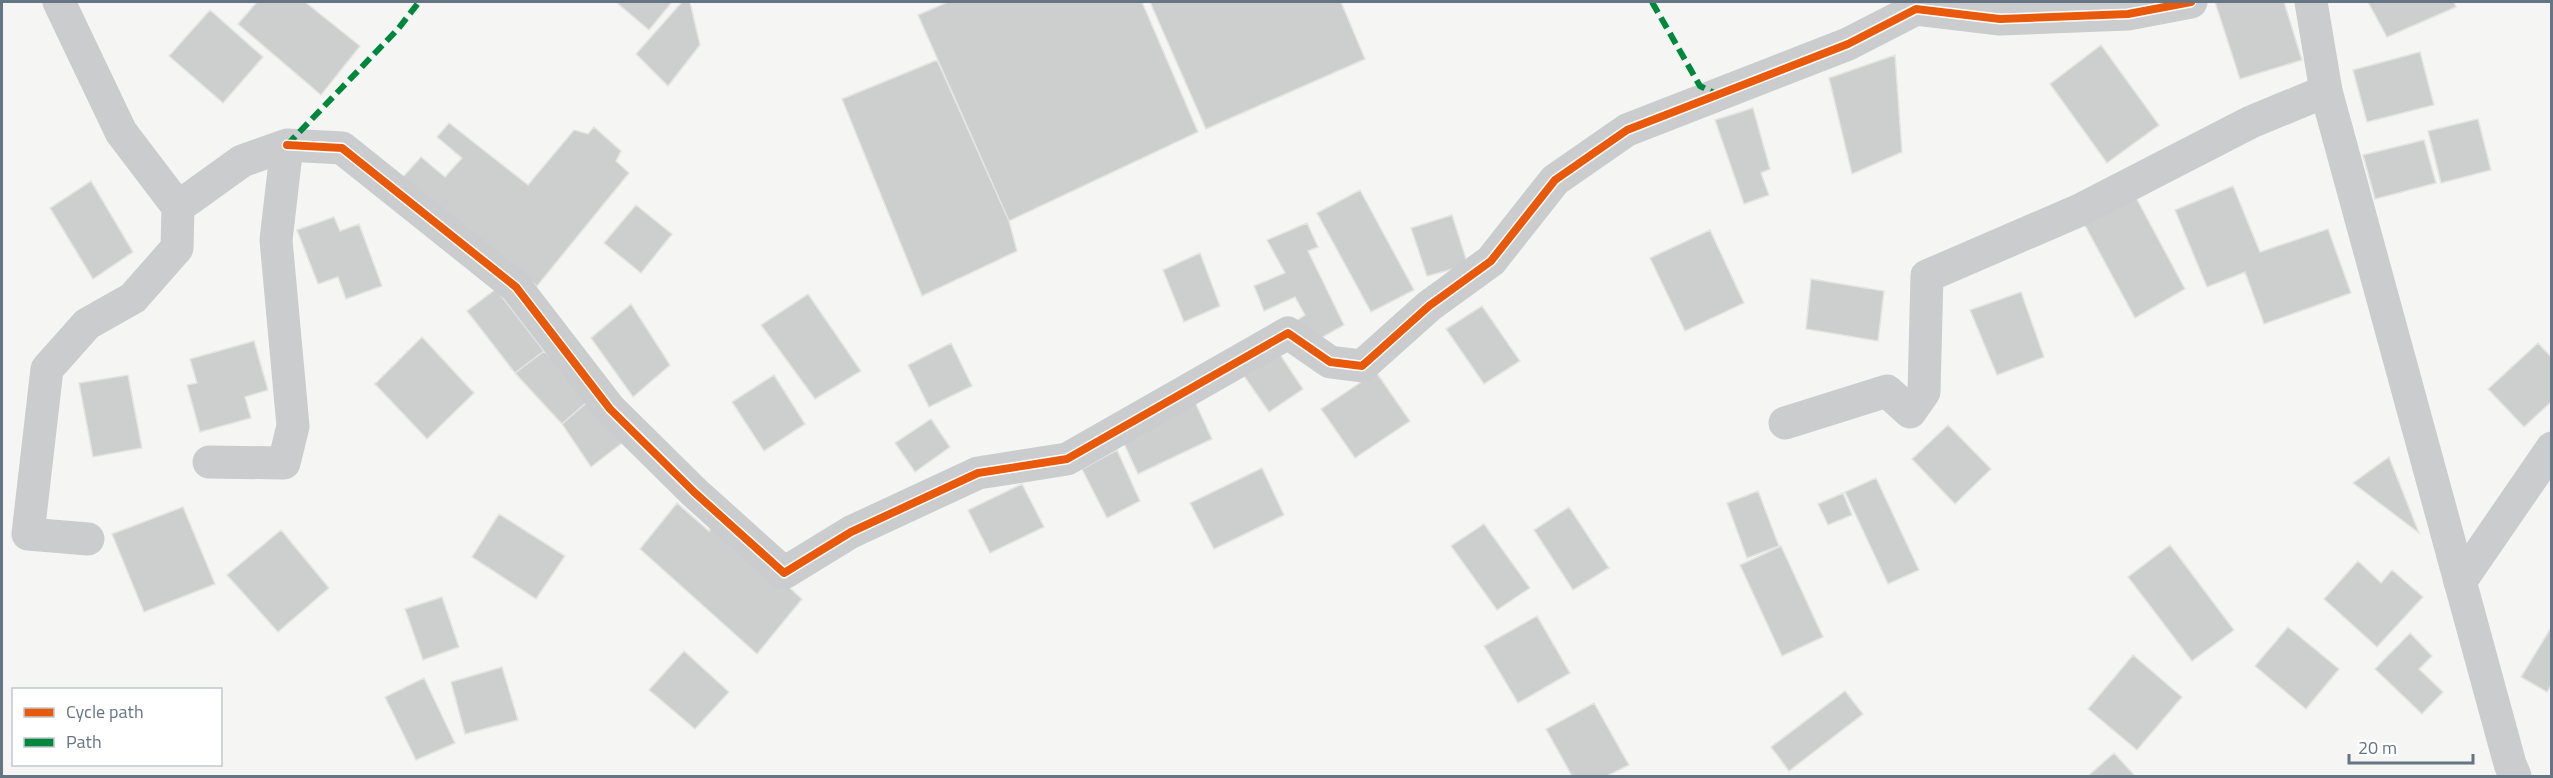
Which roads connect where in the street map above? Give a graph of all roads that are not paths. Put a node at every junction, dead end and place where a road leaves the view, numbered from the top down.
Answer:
1 (58, 2) edge
2 (2191, 2) edge
3 (2311, 2) edge
4 (2326, 91) junction
5 (287, 145) junction
6 (178, 207) junction
7 (1785, 423) dead end
8 (2552, 448) edge
9 (209, 462) dead end
10 (88, 539) dead end
11 (2460, 582) junction
12 (2506, 772) edge

1 - 6 street
2 - 5 street
3 - 4 street
4 - 7 street
4 - 11 street
5 - 6 street
5 - 9 street
6 - 10 street
8 - 11 street
11 - 12 street

